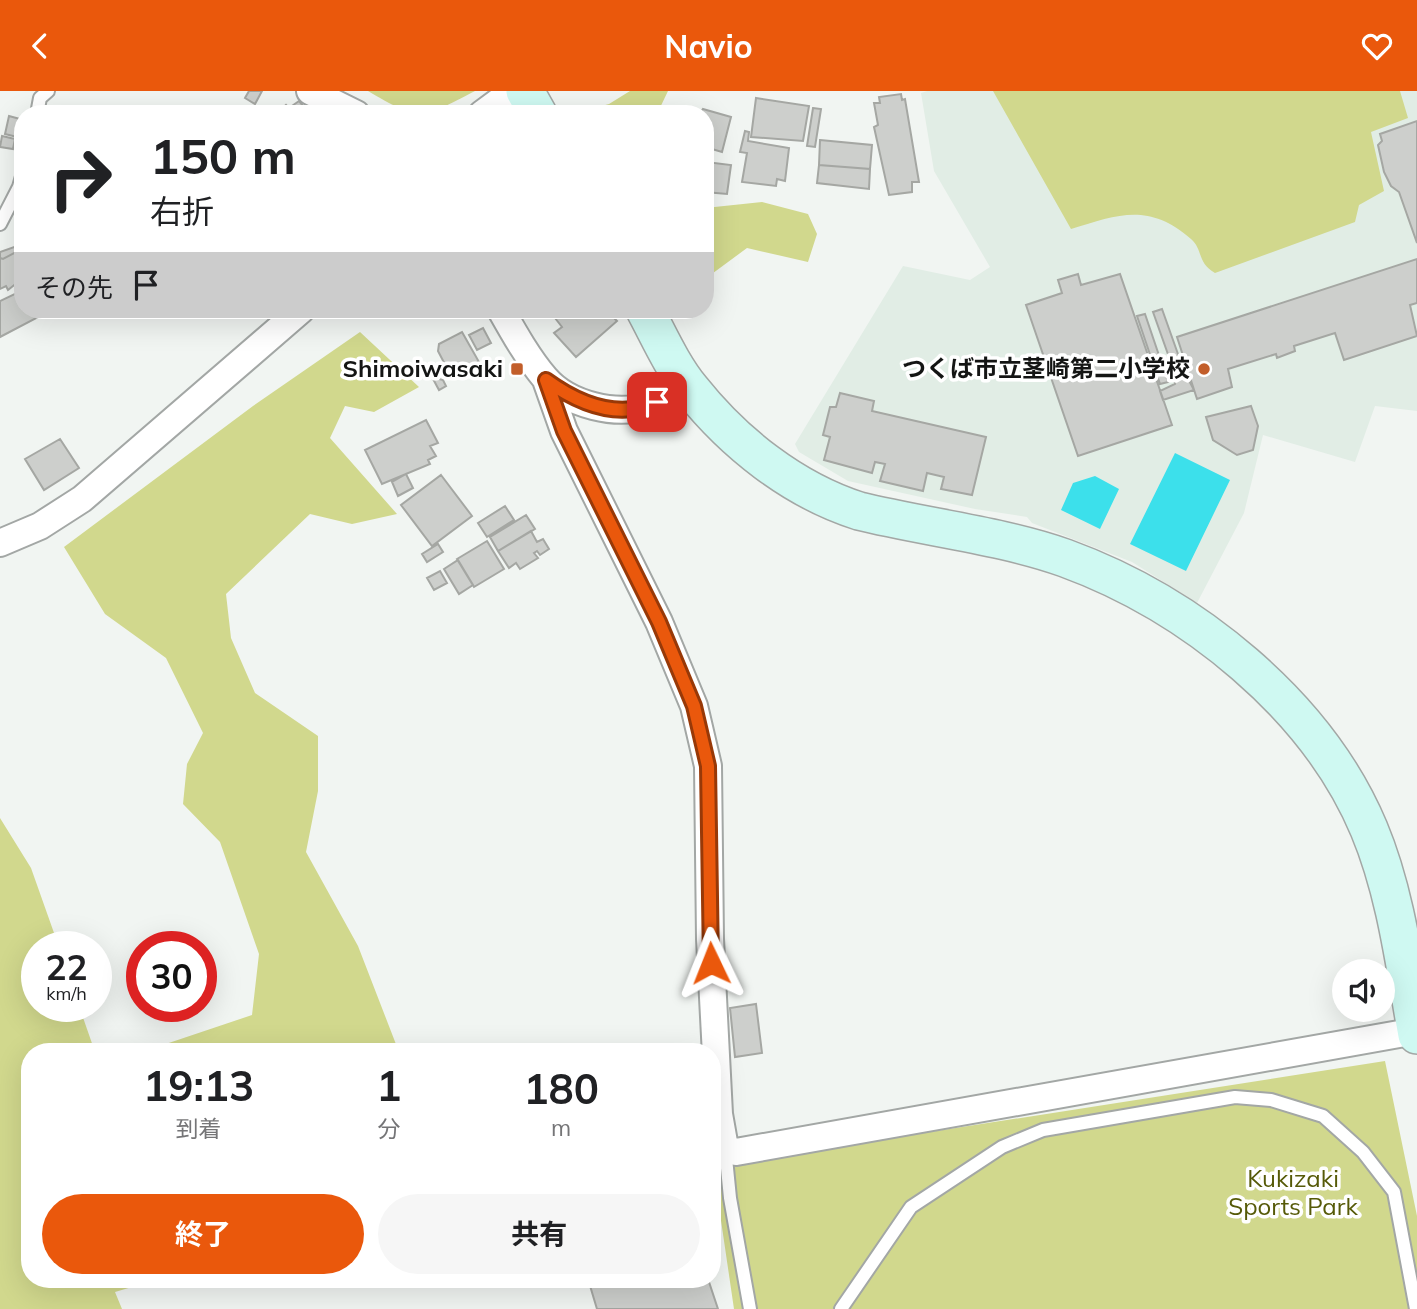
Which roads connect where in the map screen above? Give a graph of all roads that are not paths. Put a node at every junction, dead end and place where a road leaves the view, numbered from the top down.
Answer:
1 (48, 91) edge
2 (310, 91) edge
3 (513, 91) edge
4 (39, 105) edge
5 (338, 105) edge
6 (494, 105) edge
7 (14, 190) edge
8 (5, 206) edge
9 (0, 224) edge
10 (291, 319) edge
11 (507, 319) edge
12 (650, 319) edge
13 (546, 380) junction
14 (690, 387) junction
15 (0, 543) edge
16 (1410, 956) edge
17 (1417, 1033) edge
18 (714, 1043) edge
19 (721, 1133) edge
20 (725, 1148) junction
21 (750, 1309) edge
22 (841, 1309) edge
23 (1416, 1309) edge

1 - 4 lane
2 - 5 street
3 - 6 street
7 - 8 lane
8 - 9 lane
10 - 15 street
11 - 13 street
12 - 14 street
13 - 14 street
13 - 18 street
14 - 16 street
16 - 17 street
17 - 20 street
19 - 20 street
20 - 21 lane
22 - 23 lane

